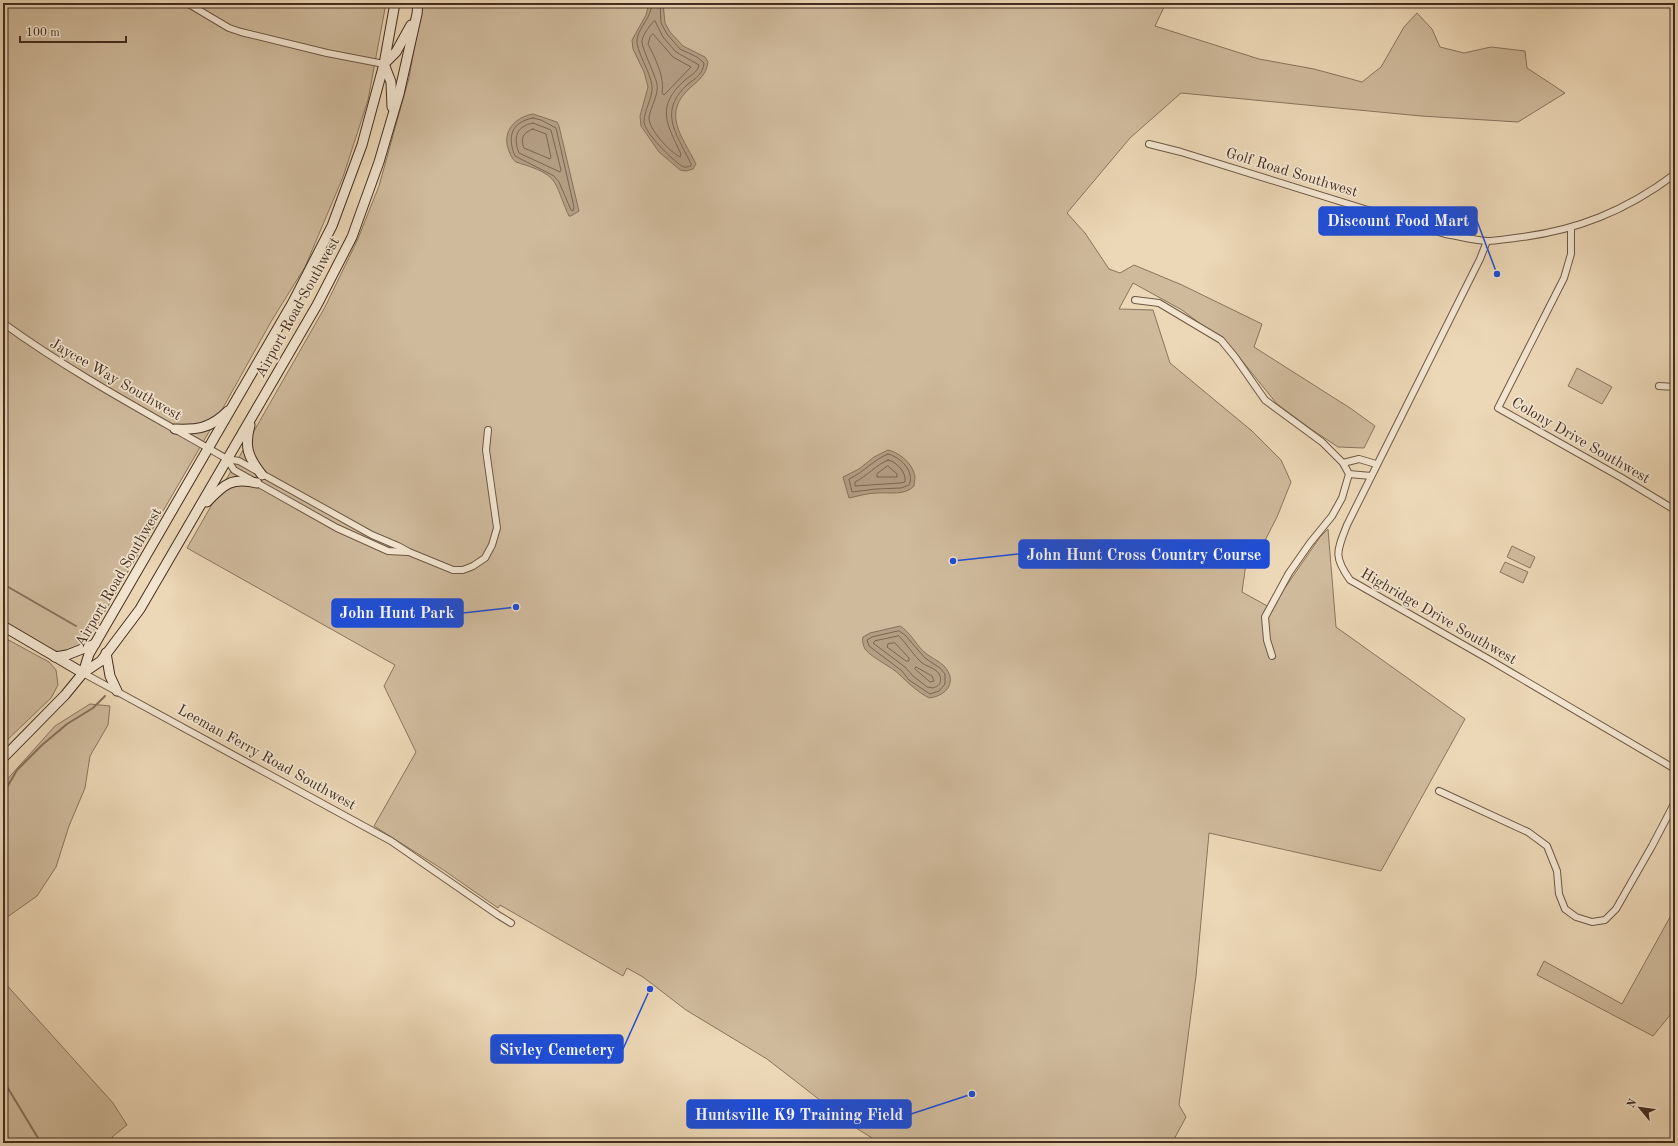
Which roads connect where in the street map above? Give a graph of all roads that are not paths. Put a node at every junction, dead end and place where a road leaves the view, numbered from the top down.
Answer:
1 (186, 3) edge
2 (396, 3) edge
3 (418, 3) edge
4 (417, 14) junction
5 (384, 64) junction
6 (392, 119) junction
7 (1149, 144) dead end
8 (1675, 174) edge
9 (1571, 228) junction
10 (1487, 241) junction
11 (1134, 300) dead end
12 (3, 322) edge
13 (1659, 386) dead end
14 (1675, 387) edge
15 (236, 402) junction
16 (254, 412) junction
17 (175, 429) junction
18 (488, 430) dead end
19 (209, 449) junction
20 (227, 459) junction
21 (1343, 463) junction
22 (1376, 464) junction
23 (1348, 474) junction
24 (262, 475) junction
25 (1371, 476) junction
26 (258, 483) junction
27 (1675, 510) edge
28 (197, 513) junction
29 (409, 552) junction
30 (3, 626) edge
31 (95, 644) junction
32 (106, 653) junction
33 (1272, 656) dead end
34 (55, 657) junction
35 (83, 673) junction
36 (116, 691) junction
37 (3, 758) edge
38 (1675, 768) edge
39 (1438, 791) dead end
40 (1675, 802) edge
41 (511, 922) dead end

1 - 5 street
2 - 5 street, Airport Road Southwest
3 - 4 street, Airport Road Southwest
4 - 5 street
4 - 6 street, Airport Road Southwest
5 - 6 street
5 - 15 street, Airport Road Southwest
6 - 16 street, Airport Road Southwest
7 - 10 street, Golf Road Southwest
8 - 9 street, Golf Road Southwest
9 - 10 street, Golf Road Southwest
9 - 27 street, Colony Drive Southwest
10 - 22 street, Highridge Drive Southwest
11 - 21 street
12 - 17 street, Jaycee Way Southwest
13 - 14 street
15 - 17 street
15 - 19 street, Airport Road Southwest
16 - 20 street, Airport Road Southwest
16 - 24 street
17 - 19 street, Jaycee Way Southwest
18 - 29 street
19 - 20 street, Jaycee Way Southwest
19 - 31 street, Airport Road Southwest
20 - 24 street
20 - 26 street
20 - 28 street, Airport Road Southwest
21 - 22 street
21 - 23 street
22 - 25 street, Highridge Drive Southwest
23 - 25 street
23 - 33 street
24 - 29 street
25 - 38 street, Highridge Drive Southwest
26 - 28 street
26 - 29 street
28 - 32 street, Airport Road Southwest
30 - 34 street, Leeman Ferry Road Southwest
31 - 34 street
31 - 35 street, Airport Road Southwest
32 - 35 street, Airport Road Southwest
32 - 36 street
34 - 35 street, Leeman Ferry Road Southwest
35 - 36 street, Leeman Ferry Road Southwest
35 - 37 street
36 - 41 street, Leeman Ferry Road Southwest
39 - 40 street

